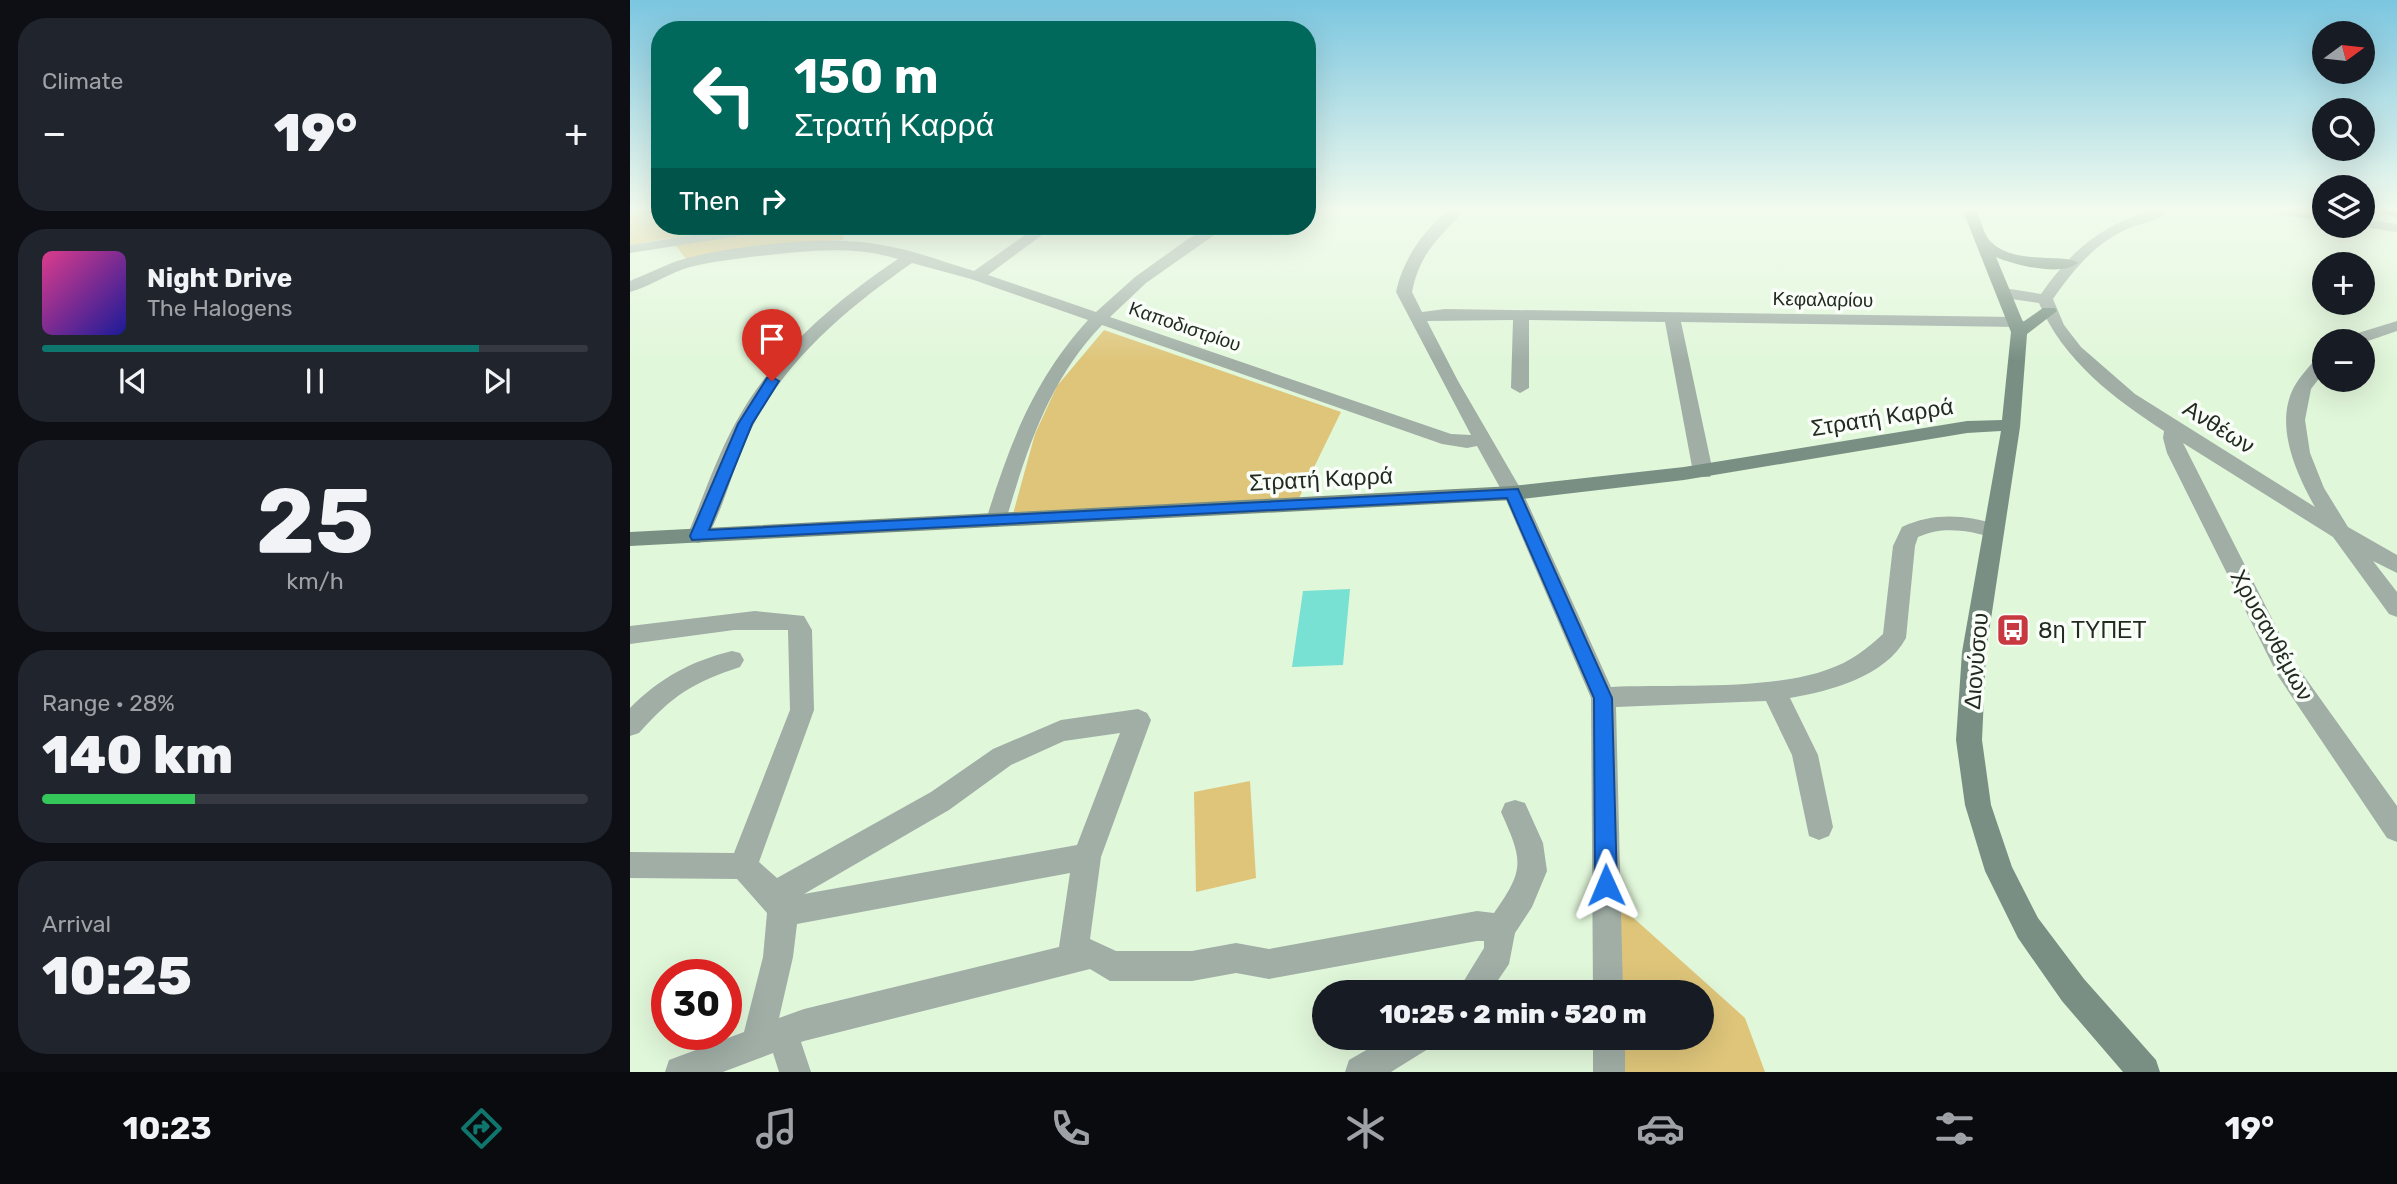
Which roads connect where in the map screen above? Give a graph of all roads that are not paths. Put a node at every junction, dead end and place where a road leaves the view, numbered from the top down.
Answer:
1 (678, 261) edge
2 (700, 261) edge
3 (905, 261) edge
4 (928, 261) edge
5 (997, 261) edge
6 (1169, 261) edge
7 (1415, 261) edge
8 (1991, 261) edge
9 (2020, 261) edge
10 (2070, 263) joint
11 (681, 265) junction
12 (976, 276) junction
13 (630, 278) edge
14 (630, 287) edge
15 (2004, 293) junction
16 (2047, 305) junction
17 (1521, 315) junction
18 (1419, 317) junction
19 (1672, 318) junction
20 (1100, 319) junction
21 (2397, 326) edge
22 (2018, 327) junction
23 (2375, 333) edge
24 (2312, 373) edge
25 (1521, 388) dead end
26 (2011, 427) junction
27 (2174, 428) junction
28 (1481, 439) junction
29 (1703, 472) junction
30 (1513, 493) junction
31 (996, 520) junction
32 (1992, 530) junction
33 (2342, 534) junction
34 (698, 536) junction
35 (630, 539) edge
36 (2397, 565) edge
37 (2397, 608) edge
38 (630, 635) edge
39 (732, 660) dead end
40 (1774, 691) junction
41 (1603, 698) junction
42 (630, 725) edge
43 (1515, 812) dead end
44 (1819, 827) dead end
45 (2397, 829) edge
46 (1087, 857) junction
47 (630, 865) edge
48 (743, 866) junction
49 (777, 904) junction
50 (1501, 928) junction
51 (1072, 958) junction
52 (1480, 980) edge
53 (1608, 980) edge
54 (769, 1038) junction
55 (1397, 1050) edge
56 (1609, 1050) edge
57 (681, 1072) edge
58 (795, 1072) edge
59 (1361, 1072) edge
60 (1609, 1072) edge
61 (2144, 1072) edge

1 - 11 street
2 - 11 street, Καποδιστρίου
3 - 34 street
4 - 12 street, Καποδιστρίου
5 - 12 street
6 - 20 street
7 - 18 street
8 - 15 street, Διονύσου
9 - 10 street
10 - 16 street
11 - 13 street
11 - 14 street, Καποδιστρίου
12 - 20 street, Καποδιστρίου
15 - 16 street
15 - 22 street, Διονύσου
16 - 22 street
16 - 27 street, Ανθέων
17 - 18 street, Κεφαλαρίου
17 - 19 street, Κεφαλαρίου
17 - 25 street
18 - 28 street
19 - 22 street, Κεφαλαρίου
19 - 29 street
20 - 28 street, Καποδιστρίου
20 - 31 street
21 - 23 street
22 - 26 street, Διονύσου
24 - 33 street
26 - 29 street, Στρατή Καρρά
26 - 32 street, Διονύσου
27 - 33 street, Ανθέων
27 - 45 street, Χρυσανθέμων
28 - 30 street
29 - 30 street, Στρατή Καρρά
30 - 31 street, Στρατή Καρρά
30 - 41 street
31 - 34 street, Στρατή Καρρά
32 - 40 street
32 - 61 street, Διονύσου
33 - 36 street, Ανθέων
33 - 37 street
34 - 35 street, Στρατή Καρρά
38 - 48 street
39 - 42 street
40 - 41 street
40 - 44 street
41 - 53 street
43 - 50 street
46 - 49 street
46 - 49 street
46 - 51 street
47 - 48 street
48 - 49 street
49 - 54 street
50 - 51 street
50 - 52 street
51 - 54 street
54 - 57 street
54 - 58 street
55 - 59 street
56 - 60 street

